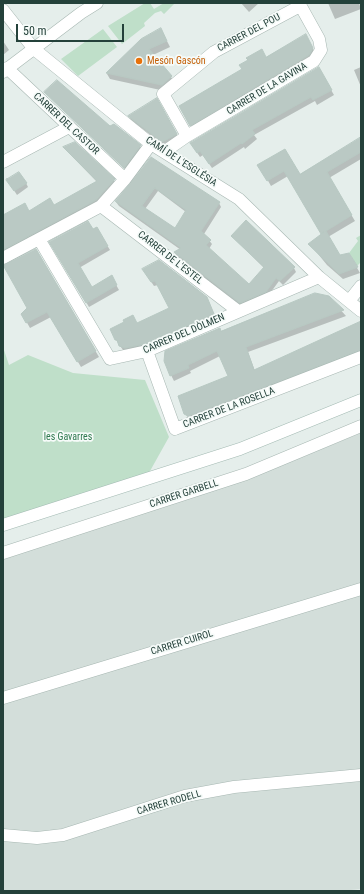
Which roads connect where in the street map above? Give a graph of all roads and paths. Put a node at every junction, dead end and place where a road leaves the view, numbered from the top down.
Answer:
1 (97, 3) edge
2 (300, 5) edge
3 (3, 10) edge
4 (34, 49) junction
5 (5, 70) edge
6 (69, 127) junction
7 (187, 136) junction
8 (151, 144) junction
9 (164, 152) junction
10 (3, 162) edge
11 (125, 179) junction
12 (101, 206) junction
13 (39, 239) junction
14 (3, 258) edge
15 (319, 277) junction
16 (361, 286) edge
17 (349, 301) junction
18 (238, 311) junction
19 (361, 311) edge
20 (147, 351) junction
21 (361, 357) edge
22 (361, 400) edge
23 (361, 426) edge
24 (3, 525) edge
25 (3, 553) edge
26 (361, 589) edge
27 (3, 698) edge
28 (361, 775) edge
29 (3, 835) edge

1 - 4 street
2 - 7 street, CARRER DE LA GAVINA
2 - 7 street, CARRER DEL POU
3 - 4 street, CAMÍ DE L'ESGLÉSIA
4 - 5 street
4 - 8 street, CAMÍ DE L'ESGLÉSIA
5 - 6 street, CARRER DEL CASTOR
6 - 10 street
6 - 11 street, CARRER DEL CASTOR
7 - 9 street, CARRER DE LA GAVINA
8 - 9 street, CAMÍ DE L'ESGLÉSIA
8 - 11 street
9 - 15 street, CAMÍ DE L'ESGLÉSIA
11 - 12 street
12 - 13 street
12 - 18 street, CARRER DE L'ESTEL
13 - 14 street
13 - 20 street, CARRER DEL DÒLMEN
15 - 17 street, CAMÍ DE L'ESGLÉSIA
15 - 18 street, CARRER DEL DÒLMEN
16 - 17 street
17 - 19 street, CAMÍ DE L'ESGLÉSIA
18 - 20 street, CARRER DEL DÒLMEN
20 - 21 street, CARRER DE LA ROSELLA
22 - 24 street
23 - 25 street, CARRER GARBELL
26 - 27 street, CARRER CUIROL
28 - 29 street, CARRER RODELL

